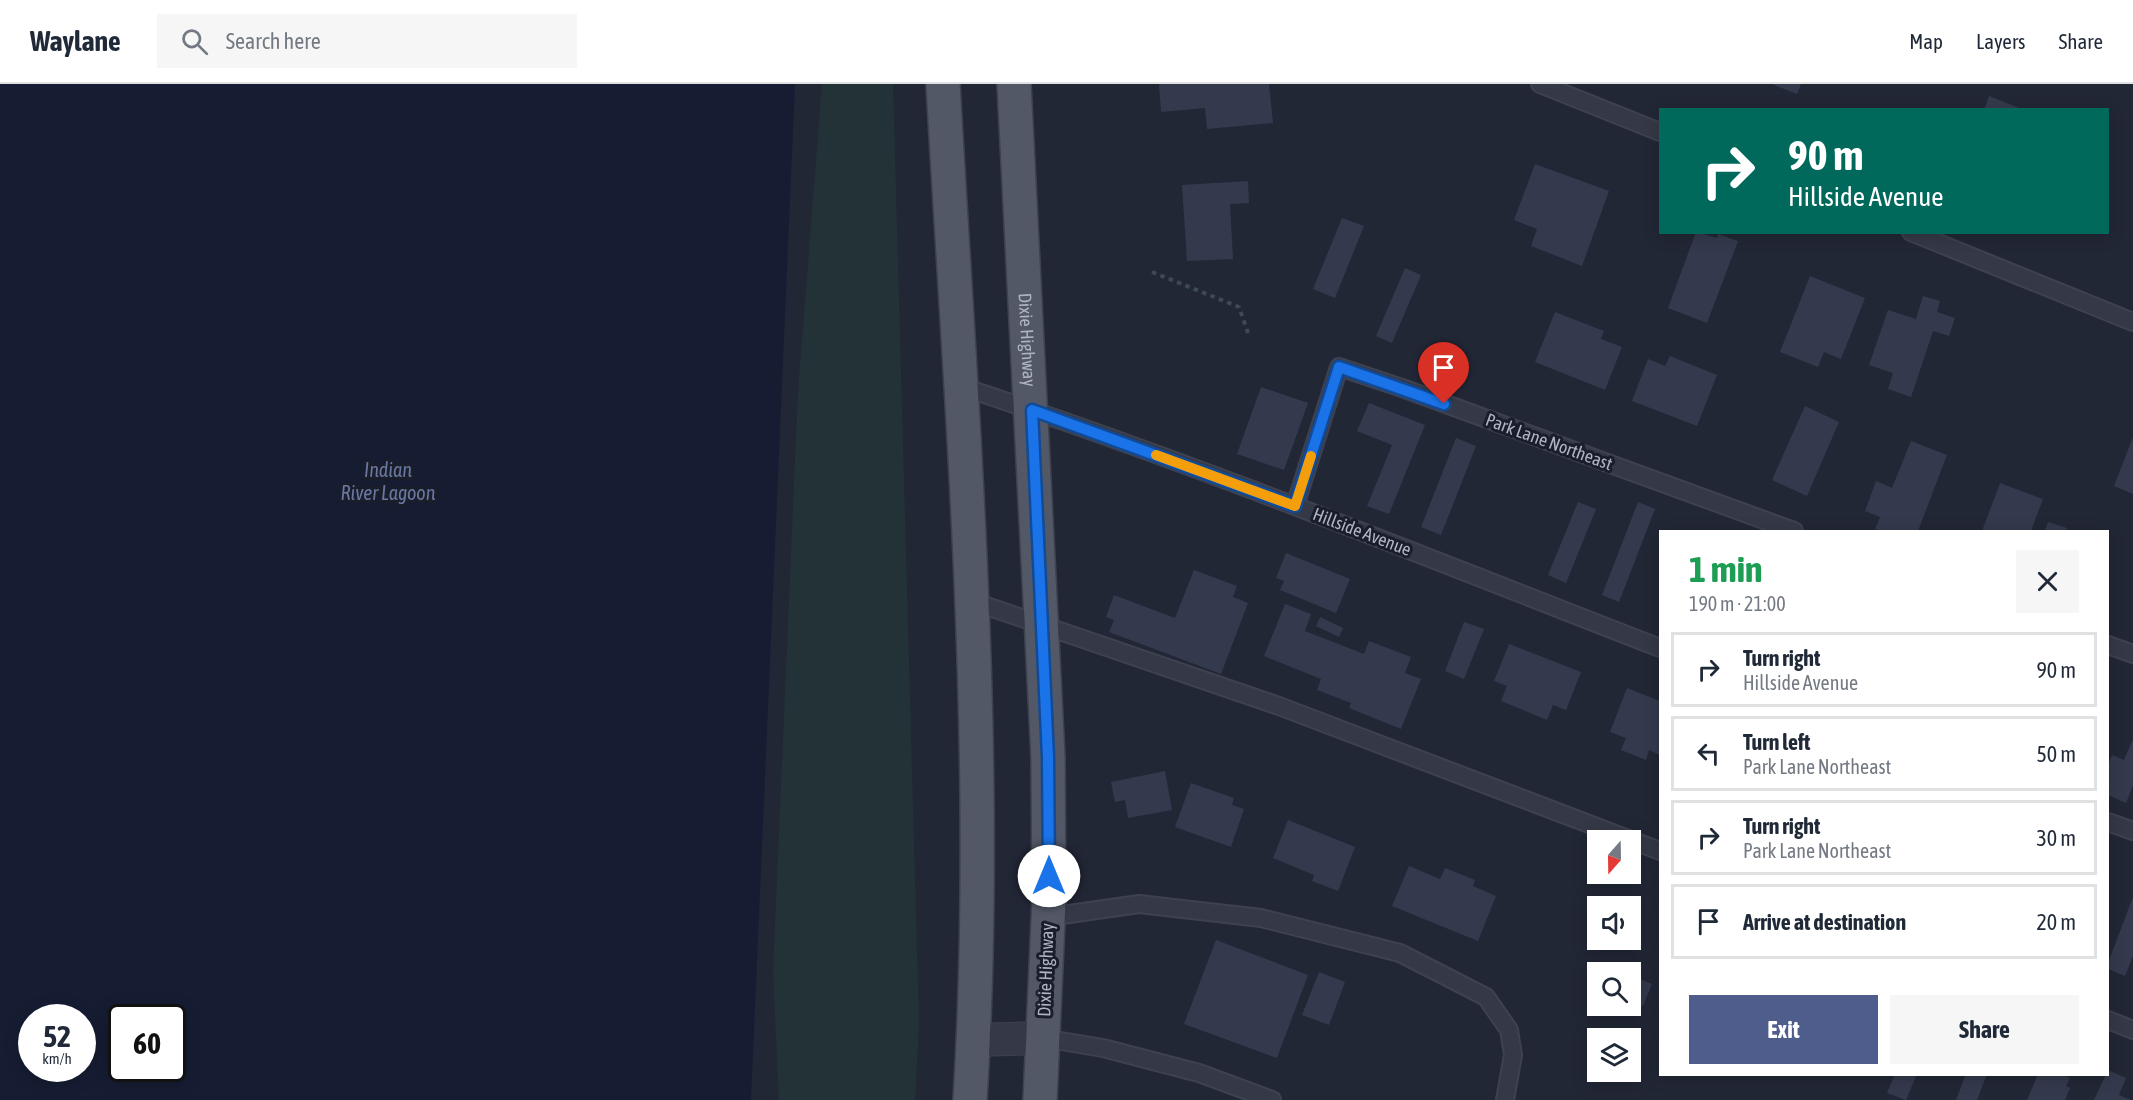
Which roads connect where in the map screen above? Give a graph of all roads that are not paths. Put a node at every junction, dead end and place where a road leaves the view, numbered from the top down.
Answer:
1 (943, 84) edge
2 (1014, 84) edge
3 (1540, 84) edge
4 (1659, 132) edge
5 (1916, 234) edge
6 (2132, 318) edge
7 (960, 386) junction
8 (1032, 410) junction
9 (1295, 506) junction
10 (1791, 530) edge
11 (972, 601) junction
12 (1043, 624) junction
13 (2109, 645) edge
14 (1659, 648) edge
15 (2133, 654) edge
16 (2109, 822) edge
17 (2133, 831) edge
18 (1659, 851) edge
19 (1048, 917) junction
20 (2109, 1020) edge
21 (2133, 1030) edge
22 (1044, 1038) junction
23 (974, 1040) junction
24 (970, 1100) edge
25 (1040, 1100) edge
26 (1272, 1100) edge
27 (1505, 1100) edge

1 - 7 main road
2 - 8 main road, Dixie Highway
3 - 4 lane
5 - 6 lane
7 - 8 lane, Hillside Avenue
7 - 11 main road
8 - 9 lane, Hillside Avenue
8 - 12 main road, Dixie Highway
9 - 10 lane, Park Lane Northeast
9 - 14 lane, Hillside Avenue
11 - 12 lane
11 - 23 main road
12 - 18 lane
12 - 19 main road, Dixie Highway
13 - 15 lane
16 - 17 lane
19 - 22 main road, Dixie Highway
19 - 27 lane
20 - 21 lane
22 - 23 street
22 - 25 main road, Dixie Highway
22 - 26 lane
23 - 24 main road

